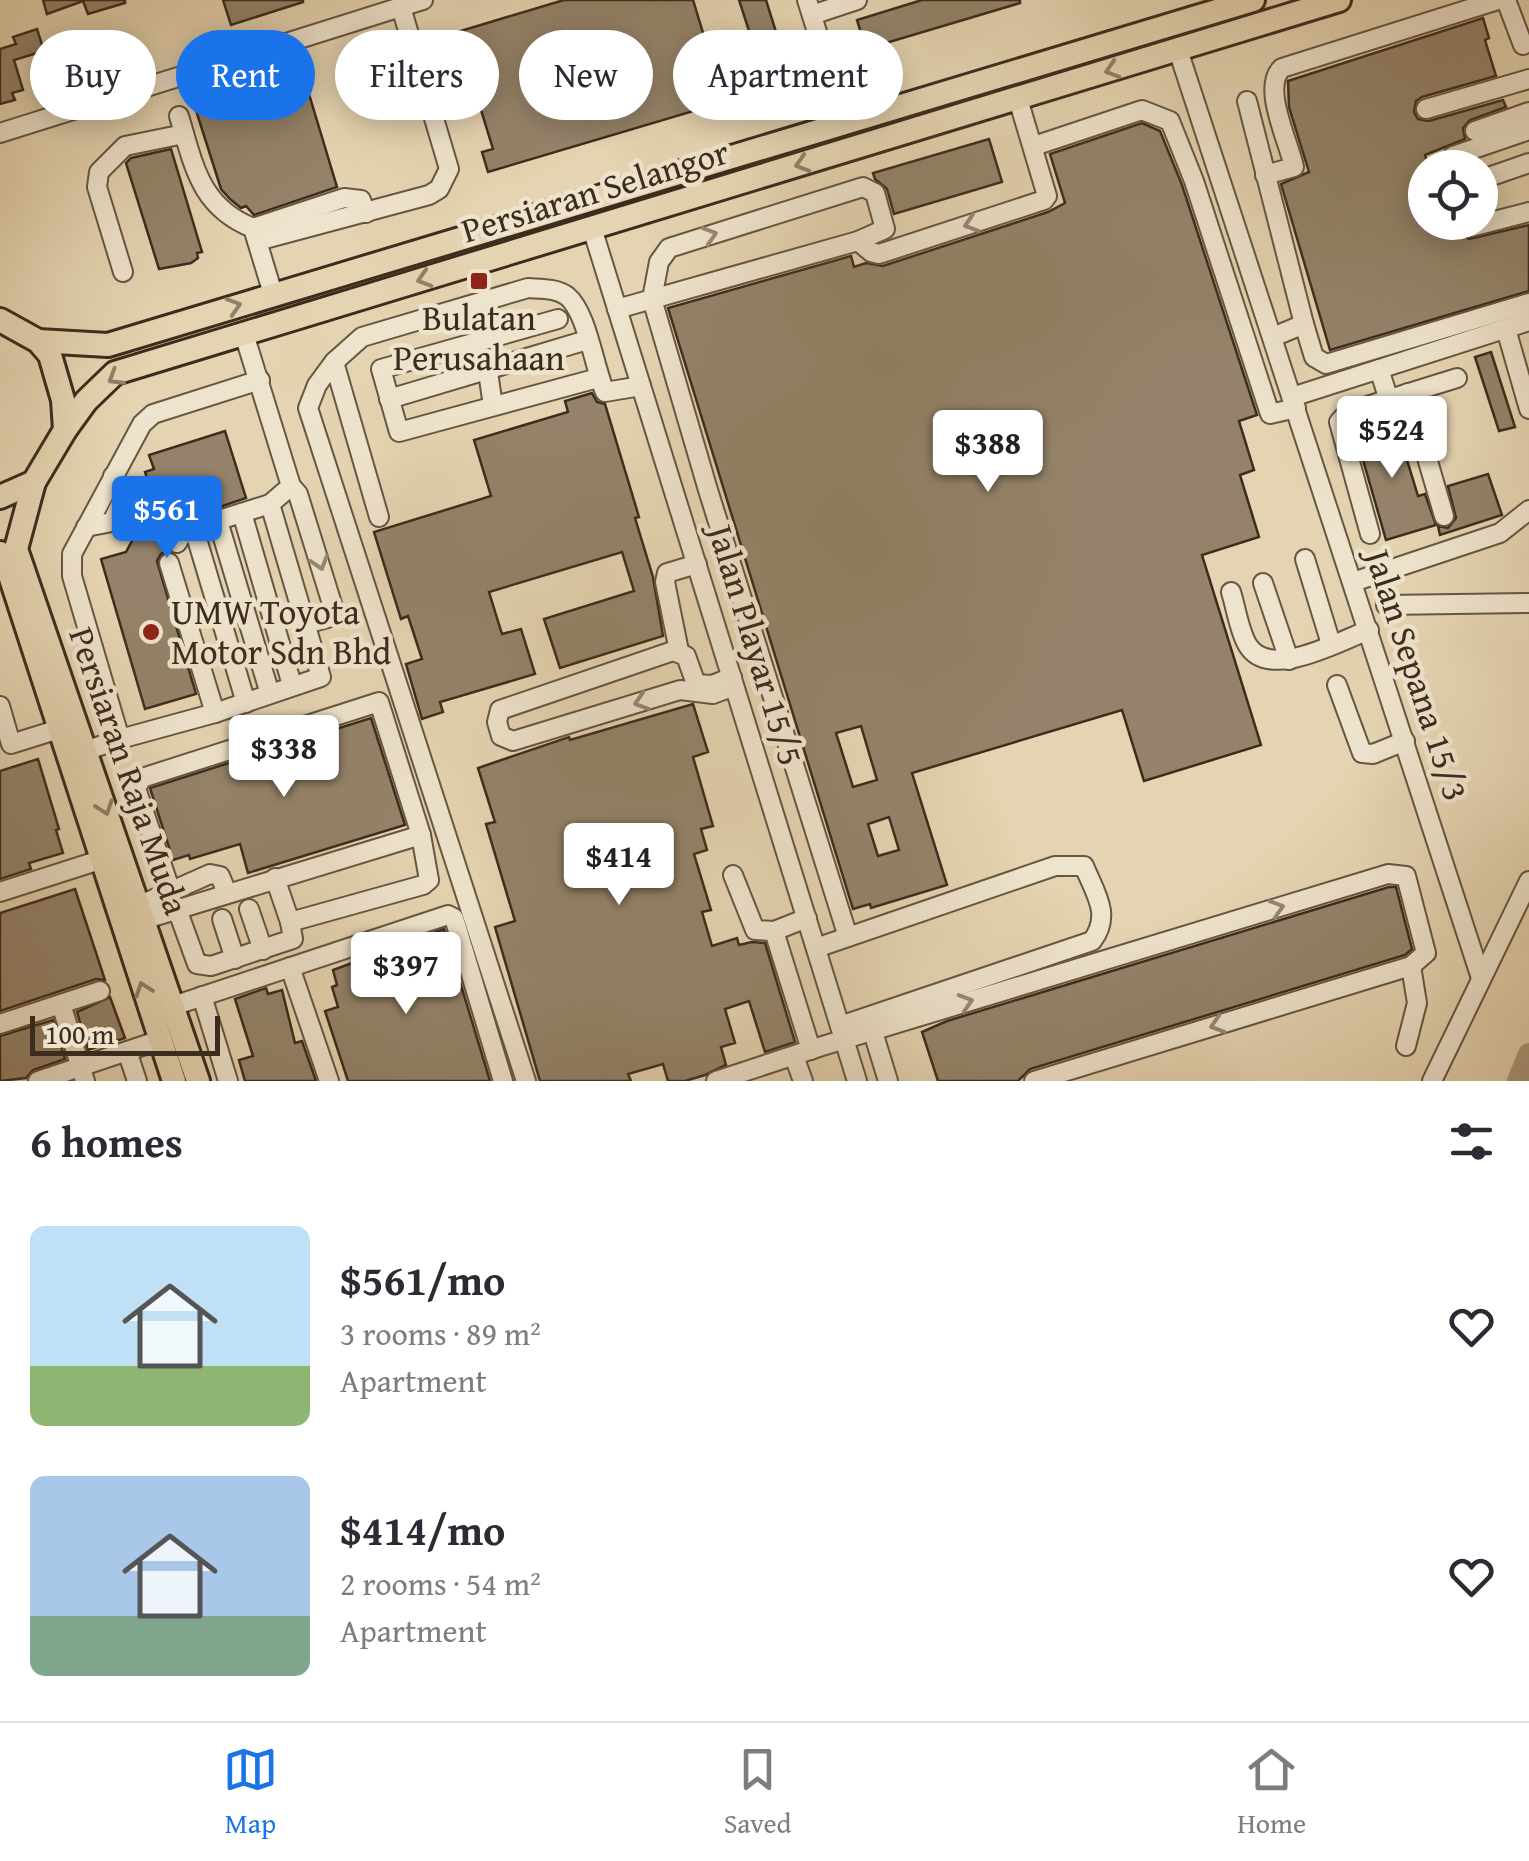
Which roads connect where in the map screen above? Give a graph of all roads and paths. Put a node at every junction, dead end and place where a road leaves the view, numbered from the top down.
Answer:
1 (424, 0) edge
2 (857, 0) edge
3 (1253, 0) edge
4 (1340, 0) edge
5 (1498, 0) edge
6 (1506, 0) edge
7 (401, 7) junction
8 (810, 7) edge
9 (1520, 47) edge
10 (1178, 50) junction
11 (1529, 79) edge
12 (1018, 98) junction
13 (1247, 101) dead end
14 (1426, 109) dead end
15 (1529, 112) edge
16 (845, 122) junction
17 (1529, 130) edge
18 (1476, 131) dead end
19 (0, 133) edge
20 (1034, 146) junction
21 (1471, 150) edge
22 (1529, 163) edge
23 (1498, 174) edge
24 (1265, 175) junction
25 (1529, 212) edge
26 (1498, 221) edge
27 (592, 228) junction
28 (255, 235) junction
29 (858, 240) junction
30 (123, 272) dead end
31 (274, 294) junction
32 (652, 299) junction
33 (1529, 303) edge
34 (617, 310) junction
35 (558, 319) dead end
36 (0, 320) edge
37 (1529, 321) edge
38 (1304, 324) junction
39 (1506, 329) junction
40 (244, 334) junction
41 (1273, 337) junction
42 (587, 340) junction
43 (38, 341) junction
44 (472, 343) junction
45 (334, 362) junction
46 (1378, 369) junction
47 (488, 372) junction
48 (598, 378) junction
49 (1457, 378) dead end
50 (260, 380) junction
51 (641, 386) junction
52 (1408, 393) junction
53 (389, 399) junction
54 (1388, 399) junction
55 (1294, 402) junction
56 (493, 406) junction
57 (1529, 409) edge
58 (1397, 425) dead end
59 (65, 430) junction
60 (34, 482) junction
61 (291, 486) junction
62 (0, 498) edge
63 (270, 504) junction
64 (1529, 510) edge
65 (242, 513) junction
66 (1444, 516) dead end
67 (379, 517) dead end
68 (218, 521) junction
69 (194, 529) junction
70 (1370, 534) dead end
71 (177, 543) dead end
72 (1305, 559) dead end
73 (2, 560) edge
74 (170, 562) dead end
75 (696, 564) junction
76 (1353, 582) junction
77 (1263, 583) dead end
78 (1231, 592) dead end
79 (1529, 603) edge
80 (1386, 605) dead end
81 (306, 624) junction
82 (1369, 630) junction
83 (1332, 644) junction
84 (680, 651) junction
85 (1288, 660) junction
86 (733, 681) junction
87 (292, 685) junction
88 (1337, 685) dead end
89 (270, 694) junction
90 (246, 703) junction
91 (0, 706) edge
92 (216, 713) junction
93 (58, 729) junction
94 (120, 739) junction
95 (1404, 741) junction
96 (85, 751) junction
97 (421, 834) junction
98 (100, 860) junction
99 (733, 875) dead end
100 (276, 878) junction
101 (1529, 881) edge
102 (170, 890) junction
103 (0, 892) edge
104 (228, 893) junction
105 (177, 909) junction
106 (250, 909) dead end
107 (141, 913) junction
108 (222, 918) dead end
109 (806, 918) junction
110 (290, 922) junction
111 (774, 932) junction
112 (848, 937) junction
113 (816, 948) junction
114 (263, 950) junction
115 (234, 959) junction
116 (1411, 966) junction
117 (290, 967) junction
118 (1480, 978) junction
119 (100, 991) dead end
120 (202, 996) junction
121 (61, 1004) junction
122 (172, 1006) junction
123 (0, 1024) edge
124 (212, 1028) junction
125 (842, 1032) junction
126 (873, 1032) junction
127 (172, 1039) junction
128 (1406, 1046) dead end
129 (127, 1051) junction
130 (802, 1052) junction
131 (82, 1074) edge
132 (38, 1081) edge
133 (137, 1081) edge
134 (174, 1081) edge
135 (198, 1081) edge
136 (228, 1081) edge
137 (329, 1081) edge
138 (503, 1081) edge
139 (526, 1081) edge
140 (716, 1081) edge
141 (803, 1081) edge
142 (857, 1081) edge
143 (888, 1081) edge
144 (1034, 1081) edge
145 (1432, 1081) edge

1 - 7 street
2 - 8 street
3 - 16 main road, Persiaran Selangor
4 - 10 main road, Persiaran Selangor
5 - 24 street
6 - 9 street
7 - 19 street
7 - 28 street
8 - 16 street
10 -> 12 main road, Persiaran Selangor
10 - 41 street, Jalan Sepana 15/3
11 - 14 street
12 - 20 street
12 -> 27 main road, Persiaran Selangor
13 - 24 street
15 - 18 street
16 - 31 main road, Persiaran Selangor
17 - 21 street
20 -> 29 street
20 - 55 street
22 - 23 street
24 - 38 street
25 - 26 street
27 - 34 street, Jalan Playar 15/5
27 -> 40 main road, Persiaran Selangor
28 - 30 street
28 - 31 street
29 - 32 street
32 -> 29 street
43 -> 31 main road, Persiaran Selangor
32 - 34 street
32 - 112 street
33 - 38 street
34 - 51 street, Jalan Playar 15/5
35 - 44 street
36 - 43 main road
37 - 39 street
38 - 41 street
39 - 46 street
39 - 57 street
40 - 50 street
40 -> 59 main road, Persiaran Selangor
41 - 55 street, Jalan Sepana 15/3
42 - 45 street
42 - 47 street
42 - 48 street
43 - 59 main road
44 - 47 street
44 - 53 street
45 - 67 street
45 - 139 street
46 - 54 street
46 - 55 street
47 - 53 street
47 - 56 street
48 - 51 street
48 - 56 street
49 - 52 street
50 - 61 street
50 - 94 street
51 - 75 street, Jalan Playar 15/5
52 - 54 street
52 - 66 street
53 - 56 street
54 - 58 street
54 - 70 street
55 - 76 street, Jalan Sepana 15/3
59 - 60 main road
60 - 62 main road
60 - 96 main road, Persiaran Raja Muda
61 - 63 street
61 -> 81 street
63 - 65 street
63 - 81 street
64 - 76 street
65 - 68 street
65 - 87 street
68 - 69 street
68 - 89 street
69 - 71 street
69 - 90 street
72 - 83 street
73 - 93 main road, Persiaran Raja Muda
74 - 92 street
75 - 84 street
75 - 86 street, Jalan Playar 15/5
76 - 82 street, Jalan Sepana 15/3
77 - 85 street
78 - 85 street
79 - 80 street
81 - 87 street
82 - 83 street
82 - 95 street, Jalan Sepana 15/3
83 - 85 street
84 - 86 street
86 -> 84 street
86 - 109 street, Jalan Playar 15/5
87 - 89 street
88 - 95 street
89 - 90 street
90 - 92 street
91 - 93 street
92 - 94 street
93 - 98 main road, Persiaran Raja Muda
94 - 96 street
95 - 118 street, Jalan Sepana 15/3
96 -> 107 main road, Persiaran Raja Muda
97 - 100 street
97 - 102 street
97 - 110 street
98 - 103 street
127 -> 98 main road, Persiaran Raja Muda
99 - 111 street
100 - 104 street
100 - 110 street
101 - 118 street
102 - 104 street
102 - 107 street
104 - 105 street
105 - 107 street
105 - 115 street
106 - 114 street
107 - 122 main road, Persiaran Raja Muda
108 - 115 street
109 - 111 street
109 - 113 street, Jalan Playar 15/5
110 - 114 street
111 - 130 street
112 - 113 street
112 - 125 street
113 - 125 street, Jalan Playar 15/5
114 - 115 street
126 -> 116 street
116 - 128 street
116 -> 144 street
117 - 120 street
117 - 137 street
117 - 138 street
118 - 145 street
119 - 121 street
120 - 122 street
120 - 124 street
121 - 123 street
121 - 131 street
122 - 127 main road, Persiaran Raja Muda
124 - 127 street
124 - 136 street
125 - 126 street
125 - 130 street
125 - 142 street, Jalan Playar 15/5
126 - 143 street
127 - 129 street
127 - 134 main road, Persiaran Raja Muda
127 - 135 main road, Persiaran Raja Muda
129 - 131 street
129 - 133 street
130 - 140 street
130 - 141 street
131 - 132 street

